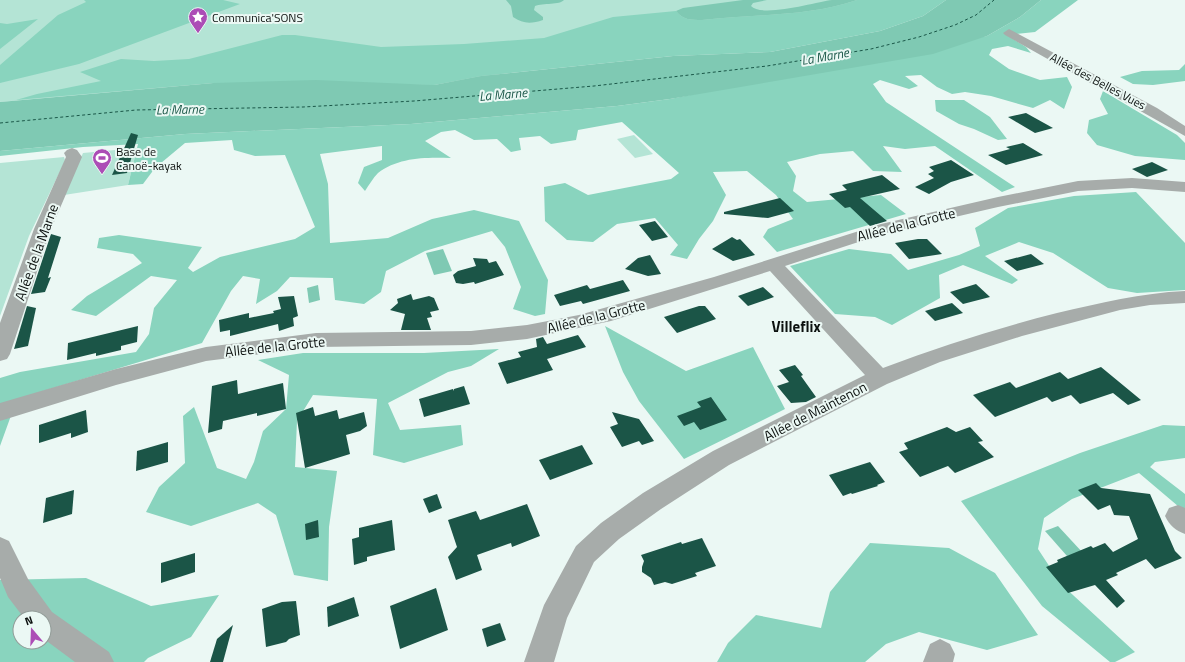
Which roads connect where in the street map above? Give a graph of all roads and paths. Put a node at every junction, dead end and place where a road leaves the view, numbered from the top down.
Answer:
1 (1009, 34) dead end
2 (1185, 132) edge
3 (72, 153) dead end
4 (1185, 187) edge
5 (773, 264) junction
6 (1185, 297) edge
7 (0, 354) edge
8 (879, 378) junction
9 (0, 412) edge
10 (0, 549) edge
11 (35, 610) edge
12 (52, 628) edge
13 (99, 662) edge
14 (539, 662) edge

1 - 2 street, Allée des Belles Vues
3 - 7 street, Allée de la Marne
4 - 5 street, Allée de la Grotte
5 - 8 street
5 - 9 street, Allée de la Grotte
6 - 8 street, Allée de Maintenon
8 - 14 street, Allée de Maintenon
10 - 11 street
12 - 13 street

